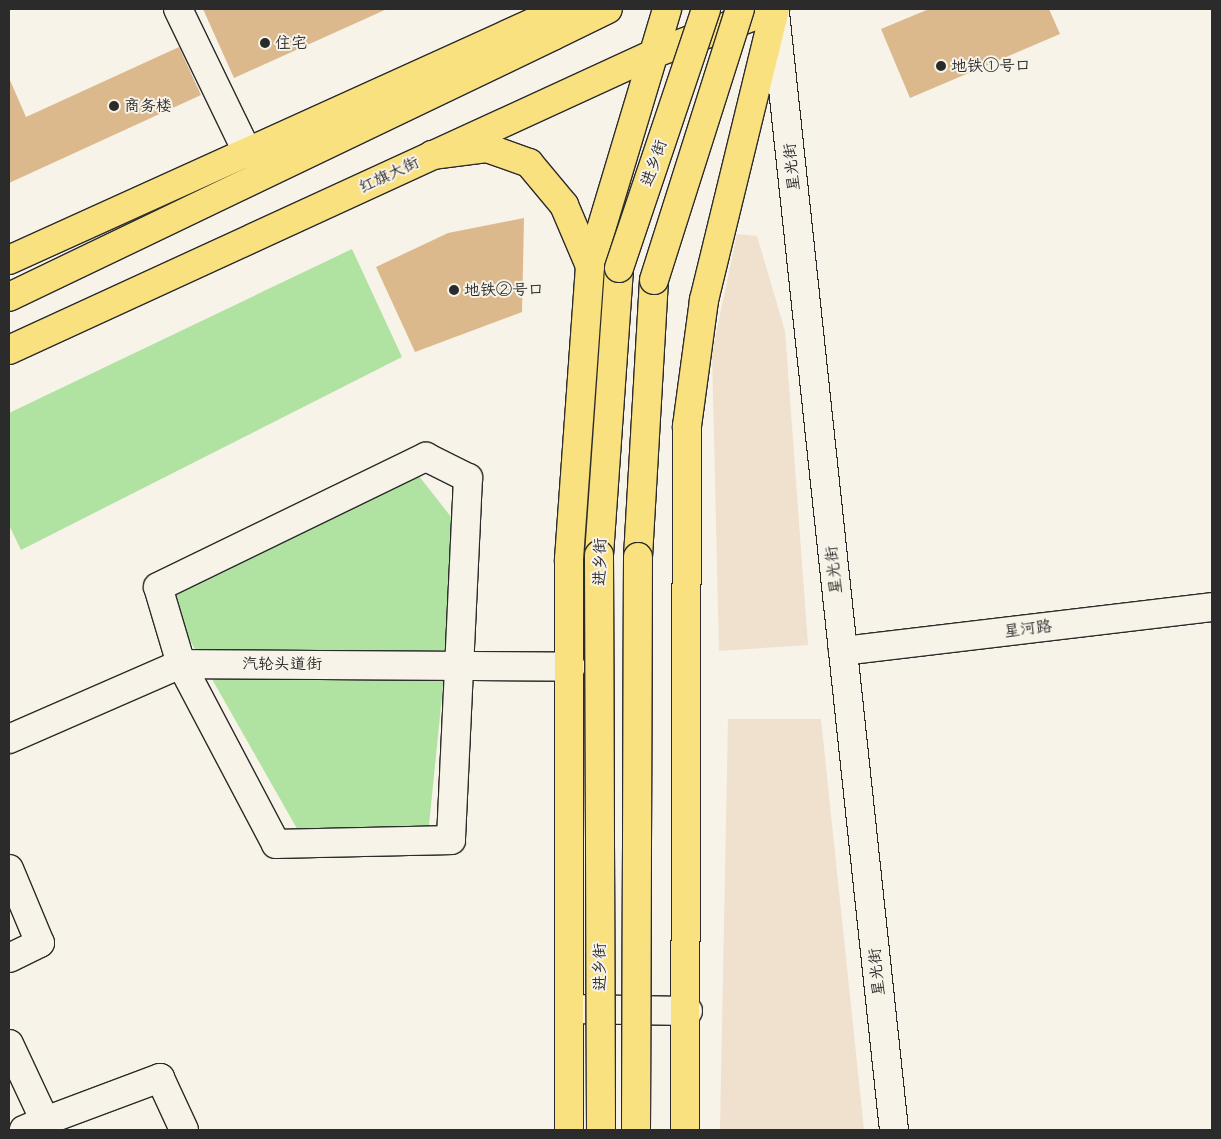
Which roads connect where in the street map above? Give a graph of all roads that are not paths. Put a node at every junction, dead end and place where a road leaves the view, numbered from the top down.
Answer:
1 (178, 9) edge
2 (563, 9) edge
3 (608, 9) edge
4 (668, 9) edge
5 (706, 9) edge
6 (740, 9) edge
7 (774, 9) edge
8 (653, 54) junction
9 (248, 154) junction
10 (432, 155) junction
11 (9, 260) edge
12 (590, 266) junction
13 (9, 297) edge
14 (9, 350) edge
15 (1212, 607) edge
16 (843, 651) junction
17 (181, 664) junction
18 (458, 665) junction
19 (571, 666) junction
20 (9, 739) edge
21 (9, 868) edge
22 (9, 958) edge
23 (571, 1009) junction
24 (688, 1011) junction
25 (9, 1044) edge
26 (35, 1126) edge
27 (184, 1130) edge
28 (569, 1130) edge
29 (601, 1130) edge
30 (636, 1130) edge
31 (685, 1130) edge
32 (894, 1130) edge

1 - 9 street
2 - 9 main road
3 - 13 main road
4 - 8 main road, 进乡街
5 - 29 main road, 进乡街, bridge
6 - 30 main road, bridge
7 - 8 main road, 红旗大街
7 - 16 street, 星光街
7 - 24 main road
8 - 10 main road, 红旗大街
8 - 12 main road, 进乡街
9 - 11 main road
10 - 12 main road
10 - 14 main road, 红旗大街
12 - 19 main road, 进乡街
15 - 16 street, 星河路
16 - 32 street, 星光街
17 - 18 street, 汽轮头道街
17 - 18 street
17 - 18 street
17 - 20 street, 汽轮头道街
18 - 19 street, 汽轮头道街
19 - 23 main road, 进乡街
21 - 22 street
23 - 24 street
23 - 28 main road, 进乡街
24 - 31 main road
25 - 26 street
26 - 27 street

